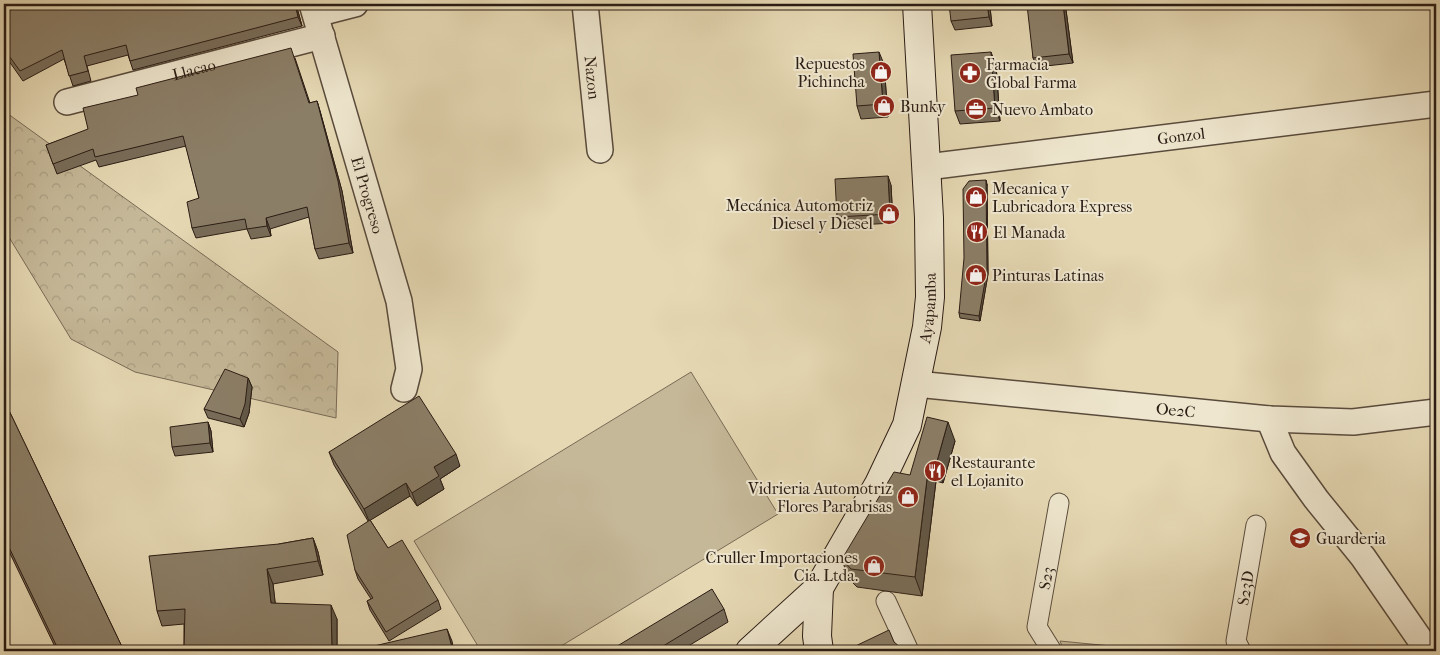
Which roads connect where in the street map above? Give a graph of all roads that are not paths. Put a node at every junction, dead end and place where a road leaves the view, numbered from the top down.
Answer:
1 (355, 4) edge
2 (585, 4) edge
3 (917, 4) edge
4 (316, 18) edge
5 (66, 102) dead end
6 (1436, 104) edge
7 (600, 150) dead end
8 (926, 167) junction
9 (916, 384) junction
10 (404, 389) dead end
11 (1436, 412) edge
12 (1269, 419) junction
13 (1059, 503) dead end
14 (1256, 525) dead end
15 (819, 588) junction
16 (886, 601) dead end
17 (750, 651) edge
18 (819, 651) edge
19 (909, 651) edge
20 (1052, 651) edge
21 (1242, 651) edge
22 (1428, 651) edge

1 - 4 street, Llacao
2 - 7 street, Nazon
3 - 8 main road, Ayapamba
4 - 5 street, Llacao
4 - 10 street, El Progreso
6 - 8 street, Gonzol
8 - 9 main road, Ayapamba
9 - 12 street, Oe2C
9 - 15 main road, Ayapamba
11 - 12 street, Oe2C
12 - 22 street
13 - 20 street, S23
14 - 21 street, S23D
15 - 17 main road, Ayapamba
15 - 18 main road, Ayapamba
16 - 19 street

